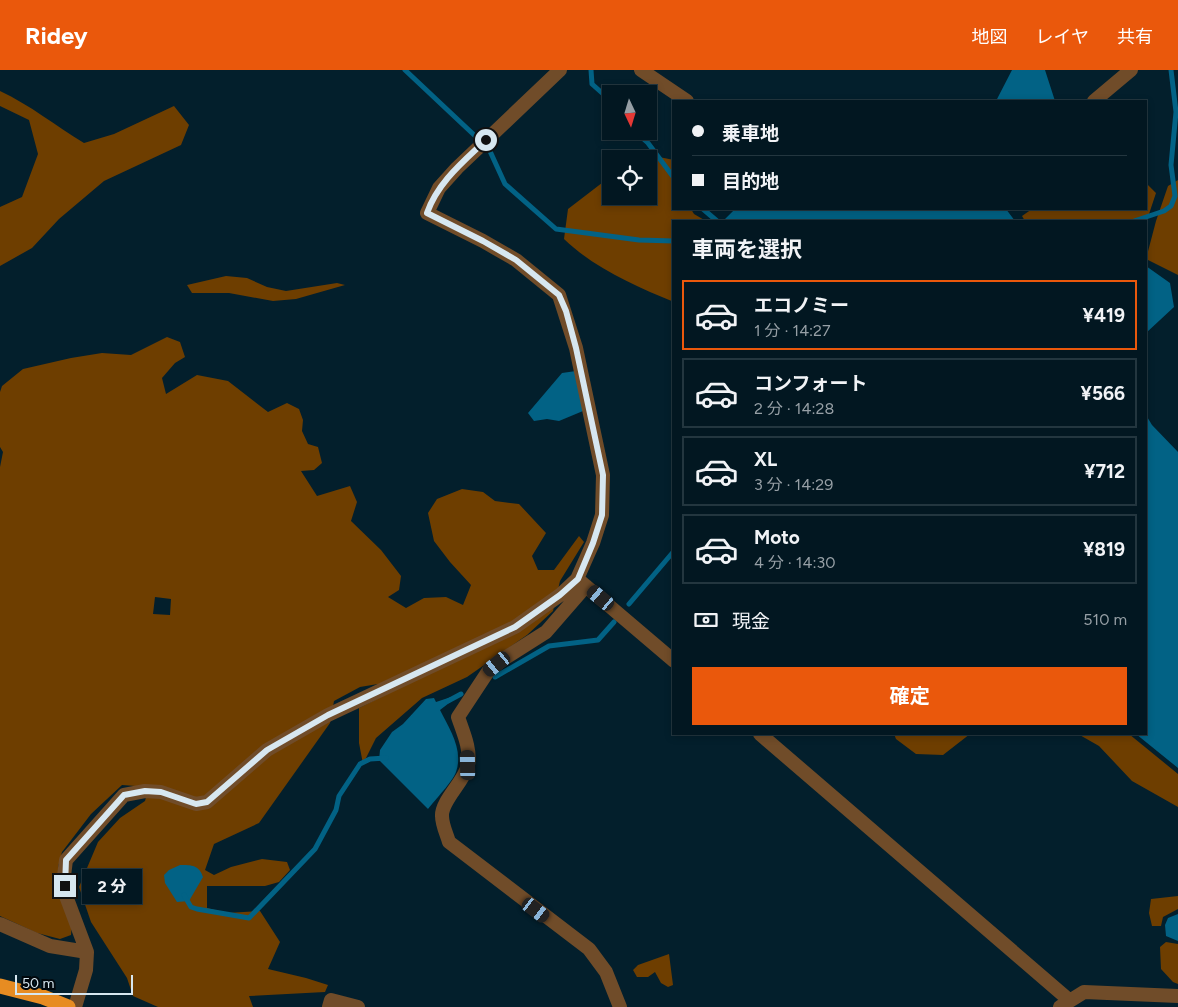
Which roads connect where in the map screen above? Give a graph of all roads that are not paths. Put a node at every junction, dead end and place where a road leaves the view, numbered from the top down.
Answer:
1 (560, 70) edge
2 (641, 70) edge
3 (1131, 70) edge
4 (686, 100) edge
5 (1095, 100) edge
6 (582, 582) junction
7 (672, 659) edge
8 (761, 735) edge
9 (0, 924) edge
10 (87, 952) junction
11 (0, 986) edge
12 (0, 996) edge
13 (1178, 996) edge
14 (1065, 1004) edge
15 (47, 1007) edge
16 (68, 1007) edge
17 (75, 1007) edge
18 (328, 1007) edge
19 (358, 1007) edge
20 (620, 1007) edge

1 - 6 street
2 - 4 street
3 - 5 street
6 - 7 street
6 - 10 street
6 - 20 street
8 - 14 street
9 - 10 street
10 - 17 street
11 - 16 highway
12 - 15 highway
13 - 14 street
18 - 19 street

